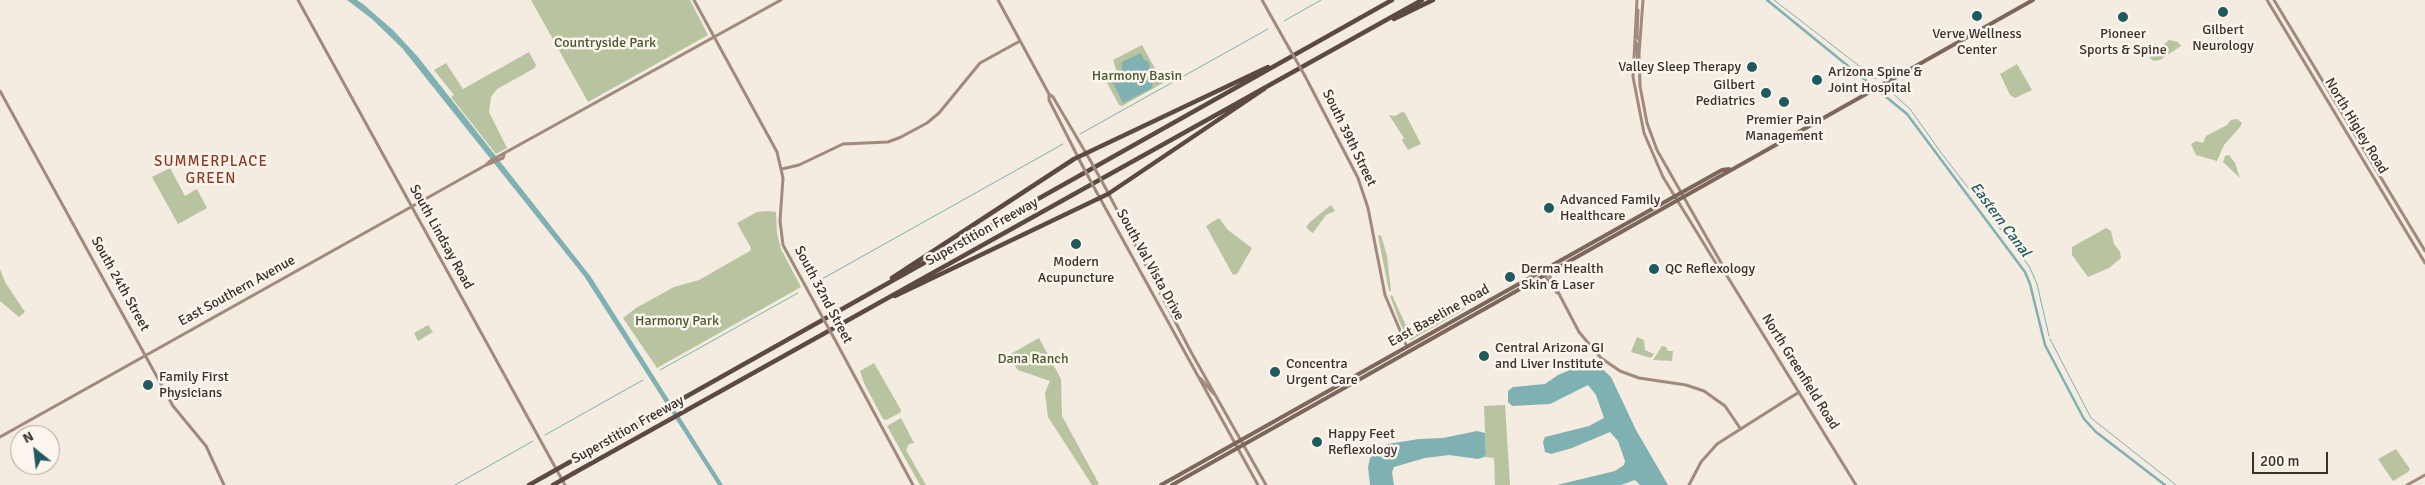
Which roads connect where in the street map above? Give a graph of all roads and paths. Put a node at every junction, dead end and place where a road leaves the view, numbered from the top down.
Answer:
1 (298, 0) edge
2 (694, 0) edge
3 (781, 0) edge
4 (998, 0) edge
5 (1262, 0) edge
6 (1392, 0) edge
7 (1422, 0) edge
8 (1433, 0) edge
9 (1643, 0) edge
10 (2033, 0) edge
11 (2267, 0) edge
12 (2274, 0) edge
13 (1637, 2) edge
14 (2289, 25) junction
15 (2284, 28) junction
16 (1363, 34) junction
17 (714, 37) junction
18 (1634, 40) junction
19 (1020, 41) junction
20 (1640, 41) junction
21 (1299, 53) junction
22 (1639, 76) junction
23 (1269, 85) junction
24 (0, 91) edge
25 (1049, 94) junction
26 (1086, 153) junction
27 (1078, 157) junction
28 (782, 169) junction
29 (1730, 169) junction
30 (1108, 194) junction
31 (1680, 194) junction
32 (1675, 196) junction
33 (1100, 198) junction
34 (1683, 198) junction
35 (1678, 201) junction
36 (412, 207) junction
37 (1705, 236) junction
38 (1602, 238) junction
39 (1702, 240) junction
40 (1605, 242) junction
41 (2425, 251) edge
42 (1714, 256) junction
43 (2425, 263) edge
44 (1544, 270) junction
45 (1547, 274) junction
46 (887, 284) junction
47 (1505, 292) junction
48 (1508, 296) junction
49 (856, 315) junction
50 (1408, 349) junction
51 (146, 355) junction
52 (1199, 378) junction
53 (1799, 392) junction
54 (1215, 394) junction
55 (1289, 413) junction
56 (1279, 424) junction
57 (1740, 428) junction
58 (0, 437) edge
59 (1241, 443) junction
60 (1236, 446) junction
61 (2425, 475) edge
62 (224, 485) edge
63 (529, 485) edge
64 (554, 485) edge
65 (565, 485) edge
66 (913, 485) edge
67 (1161, 485) edge
68 (1172, 485) edge
69 (1258, 485) edge
70 (1266, 485) edge
71 (1689, 485) edge
72 (1856, 485) edge
73 (2407, 485) edge

1 - 36 main road, South Lindsay Road
2 - 17 main road, South 32nd Street
3 - 17 main road, East Southern Avenue
4 - 19 main road, South Val Vista Drive
5 - 50 main road, South 39th Street, bridge
6 - 21 highway, Superstition Freeway
7 - 16 highway
8 - 16 highway
9 - 20 main road
10 - 29 main road, East Baseline Road
11 - 15 main road, North Higley Road
12 - 14 main road, North Higley Road
13 - 18 main road
13 - 20 main road
14 - 15 main road
14 - 41 main road, North Higley Road
15 - 43 main road, North Higley Road
16 - 23 highway, Superstition Freeway
17 - 28 main road, South 32nd Street
17 - 36 main road, East Southern Avenue
18 - 22 main road
18 - 32 main road, North Greenfield Road
19 - 25 main road, South Val Vista Drive
19 - 28 main road
20 - 22 main road
21 - 26 highway
21 - 46 highway, Superstition Freeway
22 - 31 main road, North Greenfield Road
23 - 30 highway
23 - 49 highway, Superstition Freeway
24 - 51 main road, South 24th Street
25 - 26 main road, South Val Vista Drive
25 - 27 main road, South Val Vista Drive
26 - 27 highway
26 - 30 main road, South Val Vista Drive, bridge
27 - 33 main road, South Val Vista Drive, bridge
27 - 46 highway
28 - 66 main road, South 32nd Street, bridge
29 - 31 main road, East Baseline Road
29 - 34 main road, East Baseline Road
30 - 33 highway
30 - 54 main road, South Val Vista Drive
31 - 32 main road, East Baseline Road
31 - 34 main road, North Greenfield Road
32 - 35 main road, North Greenfield Road
32 - 38 main road, East Baseline Road
33 - 49 highway
33 - 52 main road, South Val Vista Drive
34 - 35 main road, East Baseline Road
34 - 37 main road, North Greenfield Road
35 - 39 main road, North Greenfield Road
35 - 40 main road, East Baseline Road
36 - 51 main road, East Southern Avenue
36 - 65 main road, South Lindsay Road
37 - 39 main road
37 - 42 main road, North Greenfield Road
38 - 40 main road
38 - 44 main road, East Baseline Road
39 - 42 main road, North Greenfield Road
40 - 45 main road, East Baseline Road
42 - 53 main road, North Greenfield Road
44 - 45 main road
44 - 47 main road, East Baseline Road
45 - 48 main road, East Baseline Road
45 - 57 main road
46 - 63 highway, Superstition Freeway, bridge
47 - 48 main road
47 - 50 main road, East Baseline Road
48 - 50 main road, East Baseline Road
49 - 64 highway, Superstition Freeway, bridge
50 - 55 main road, East Baseline Road
50 - 56 main road, East Baseline Road
51 - 58 main road, East Southern Avenue
51 - 62 main road, South 24th Street
52 - 54 main road
52 - 60 main road, South Val Vista Drive
53 - 57 main road
53 - 72 main road, North Greenfield Road
54 - 59 main road, South Val Vista Drive
55 - 56 main road
55 - 59 main road, East Baseline Road
56 - 59 main road, East Baseline Road
57 - 71 main road
59 - 60 main road, East Baseline Road
59 - 70 main road, South Val Vista Drive
60 - 67 main road, East Baseline Road
60 - 68 main road, East Baseline Road
60 - 69 main road, South Val Vista Drive
61 - 73 main road

